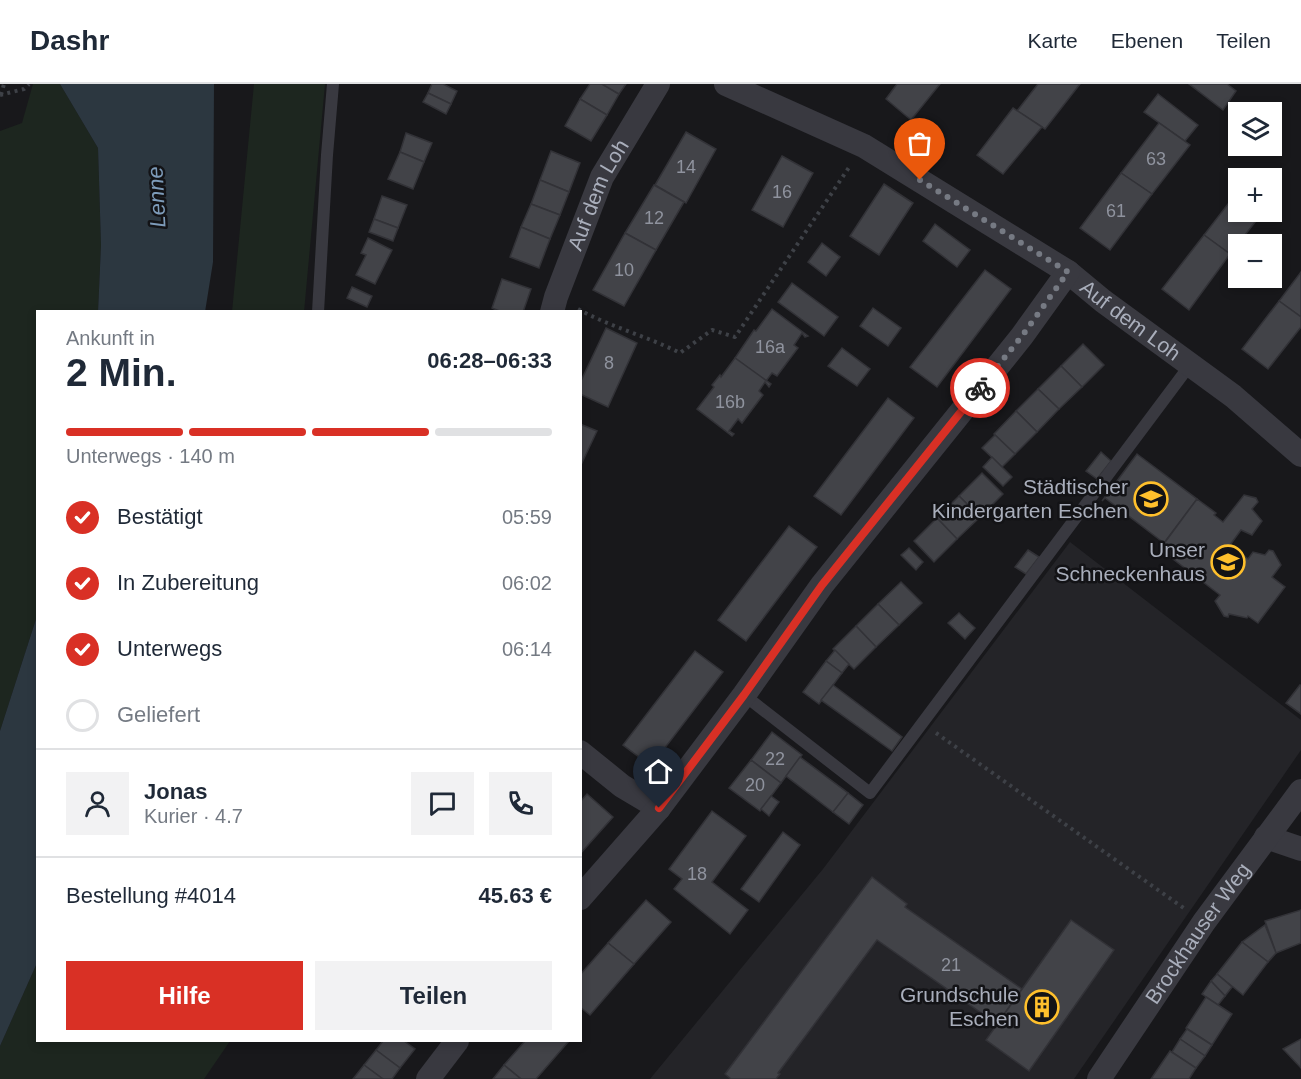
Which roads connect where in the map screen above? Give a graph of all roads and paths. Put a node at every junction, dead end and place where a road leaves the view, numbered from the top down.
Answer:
1 (4, 84) edge
2 (28, 84) edge
3 (333, 84) edge
4 (658, 84) edge
5 (742, 87) edge
6 (1, 95) edge
7 (864, 146) junction
8 (1068, 272) junction
9 (318, 310) edge
10 (553, 310) edge
11 (591, 316) dead end
12 (1190, 365) junction
13 (1301, 455) edge
14 (744, 695) junction
15 (921, 722) junction
16 (582, 754) edge
17 (1301, 791) edge
18 (659, 808) junction
19 (1266, 837) junction
20 (1301, 849) edge
21 (582, 896) edge
22 (1204, 922) junction
23 (456, 1042) edge
24 (428, 1079) edge
25 (1099, 1079) edge

1 - 6 path
2 - 6 path
3 - 9 lane
4 - 10 street, Auf dem Loh
5 - 7 street, Auf dem Loh
7 - 8 street, Auf dem Loh
7 - 11 path
8 - 12 street, Auf dem Loh
8 - 14 street
12 - 13 street, Auf dem Loh
12 - 15 lane
14 - 15 lane
14 - 18 street
15 - 22 path
16 - 18 street
17 - 19 street, Brockhauser Weg
18 - 21 street
19 - 20 street
19 - 22 street, Brockhauser Weg
22 - 25 street, Brockhauser Weg
23 - 24 street

